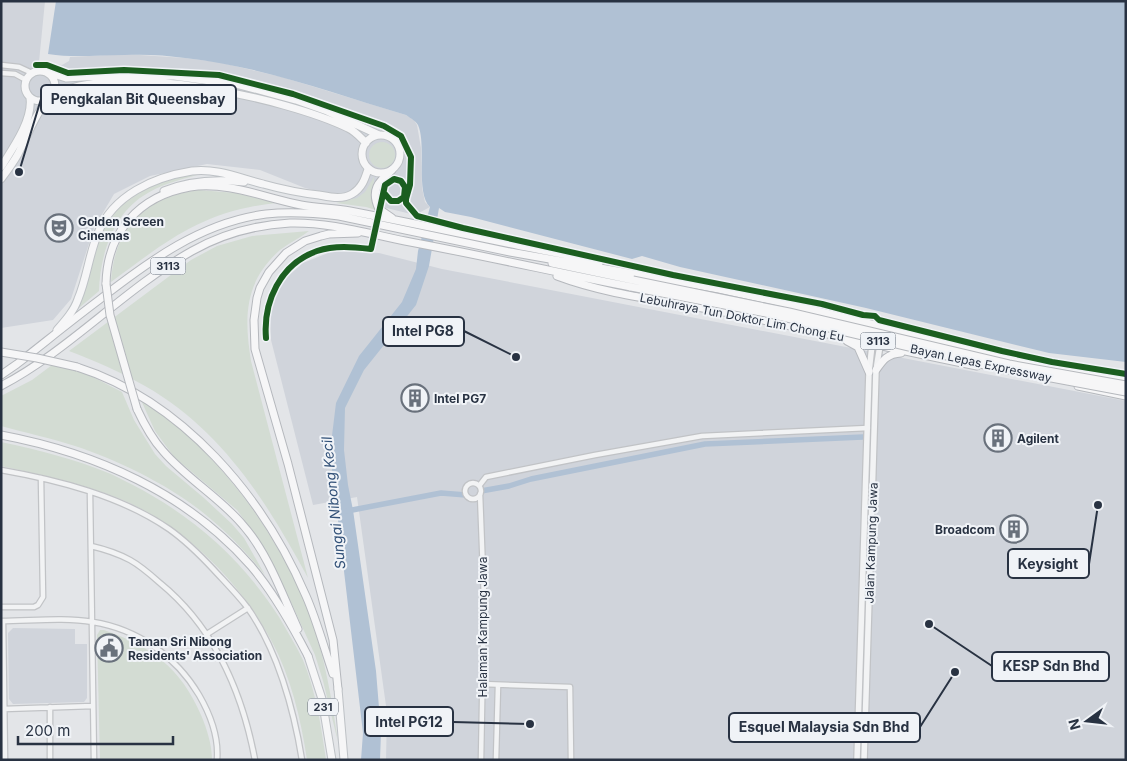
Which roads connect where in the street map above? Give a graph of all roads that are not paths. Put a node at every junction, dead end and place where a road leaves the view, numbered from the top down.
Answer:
1 (1, 65) edge
2 (44, 72) junction
3 (1, 73) edge
4 (32, 73) junction
5 (26, 80) junction
6 (51, 97) junction
7 (30, 98) junction
8 (379, 135) junction
9 (366, 142) junction
10 (1, 167) edge
11 (368, 169) junction
12 (392, 170) junction
13 (1, 179) edge
14 (264, 185) junction
15 (144, 204) junction
16 (402, 223) junction
17 (415, 228) junction
18 (364, 233) junction
19 (449, 235) junction
20 (510, 252) junction
21 (536, 268) junction
22 (609, 268) junction
23 (632, 284) junction
24 (883, 327) junction
25 (825, 332) junction
26 (881, 336) junction
27 (51, 338) junction
28 (941, 341) junction
29 (875, 345) junction
30 (1, 352) edge
31 (918, 354) junction
32 (872, 371) junction
33 (1, 375) edge
34 (1126, 380) edge
35 (1126, 385) edge
36 (1, 386) edge
37 (1126, 392) edge
38 (1126, 396) edge
39 (868, 428) junction
40 (1, 435) edge
41 (1, 470) edge
42 (41, 478) junction
43 (478, 486) junction
44 (90, 493) junction
45 (480, 494) junction
46 (91, 546) junction
47 (1, 607) edge
48 (248, 608) junction
49 (2, 621) edge
50 (92, 621) junction
51 (207, 634) junction
52 (308, 656) junction
53 (482, 684) junction
54 (498, 685) junction
55 (338, 689) junction
56 (3, 690) edge
57 (93, 706) junction
58 (50, 707) junction
59 (4, 708) junction
60 (5, 760) edge
61 (50, 760) edge
62 (94, 760) edge
63 (217, 760) edge
64 (254, 760) edge
65 (302, 760) edge
66 (332, 760) edge
67 (344, 760) edge
68 (480, 760) edge
69 (496, 760) edge
70 (571, 760) edge
71 (857, 760) edge
72 (864, 760) edge

1 - 4 street
2 - 4 main road
2 - 6 main road
2 - 8 main road
3 - 5 street
4 - 5 main road
5 - 7 main road
6 - 7 main road
6 - 9 main road
6 - 13 main road
7 - 10 main road
8 - 9 main road
8 - 12 main road
9 - 11 main road
11 - 12 main road
11 - 14 main road
12 - 16 main road
14 - 15 main road
14 - 27 main road
15 - 16 main road
15 - 52 main road, bridge
16 - 17 main road
17 - 19 main road, Lebuhraya Tun Doktor Lim Chong Eu / 3113
17 - 27 main road, Lebuhraya Tun Doktor Lim Chong Eu / 3113
18 - 21 main road, Lebuhraya Tun Doktor Lim Chong Eu / 3113
18 - 36 main road, Lebuhraya Tun Doktor Lim Chong Eu / 3113
18 - 55 main road
19 - 20 main road, Lebuhraya Tun Doktor Lim Chong Eu / 3113
19 - 22 main road
20 - 22 main road, Lebuhraya Tun Doktor Lim Chong Eu / 3113
20 - 23 main road, Lebuhraya Tun Doktor Lim Chong Eu / 3113
21 - 23 main road, Lebuhraya Tun Doktor Lim Chong Eu / 3113
21 - 25 main road, Lebuhraya Tun Doktor Lim Chong Eu / 3113
22 - 24 main road, Lebuhraya Tun Doktor Lim Chong Eu / 3113
23 - 35 main road, Bayan Lepas Expressway / 3113, bridge
23 - 37 main road, Bayan Lepas Expressway / 3113, bridge
24 - 26 street
24 - 28 main road, Lebuhraya Tun Doktor Lim Chong Eu / 3113
25 - 29 main road, Lebuhraya Tun Doktor Lim Chong Eu / 3113
25 - 32 main road
26 - 28 main road
26 - 29 main road
27 - 33 main road, Lebuhraya Tun Doktor Lim Chong Eu / 3113
28 - 34 main road, Lebuhraya Tun Doktor Lim Chong Eu / 3113
29 - 31 main road, Lebuhraya Tun Doktor Lim Chong Eu / 3113
29 - 32 street, Jalan Kampung Jawa
30 - 55 main road, bridge
31 - 32 main road
31 - 38 main road, Lebuhraya Tun Doktor Lim Chong Eu / 3113
32 - 39 street, Jalan Kampung Jawa
32 - 72 street, Jalan Kampung Jawa
39 - 43 street
39 - 71 street, Jalan Kampung Jawa
40 - 52 main road
41 - 42 street
42 - 44 street
42 - 47 street
43 - 45 street
43 - 45 street
44 - 46 street
44 - 48 street
45 - 53 street, Halaman Kampung Jawa
46 - 50 street
46 - 51 street
48 - 51 street
48 - 65 street
49 - 50 street
49 - 56 street
50 - 57 street
50 - 63 street
51 - 64 street
52 - 66 main road, 231
53 - 54 street
53 - 68 street, Halaman Kampung Jawa
54 - 69 street
54 - 70 street
55 - 67 main road, 231
56 - 59 street
57 - 58 street
57 - 62 street
58 - 59 street
58 - 61 street
59 - 60 street

